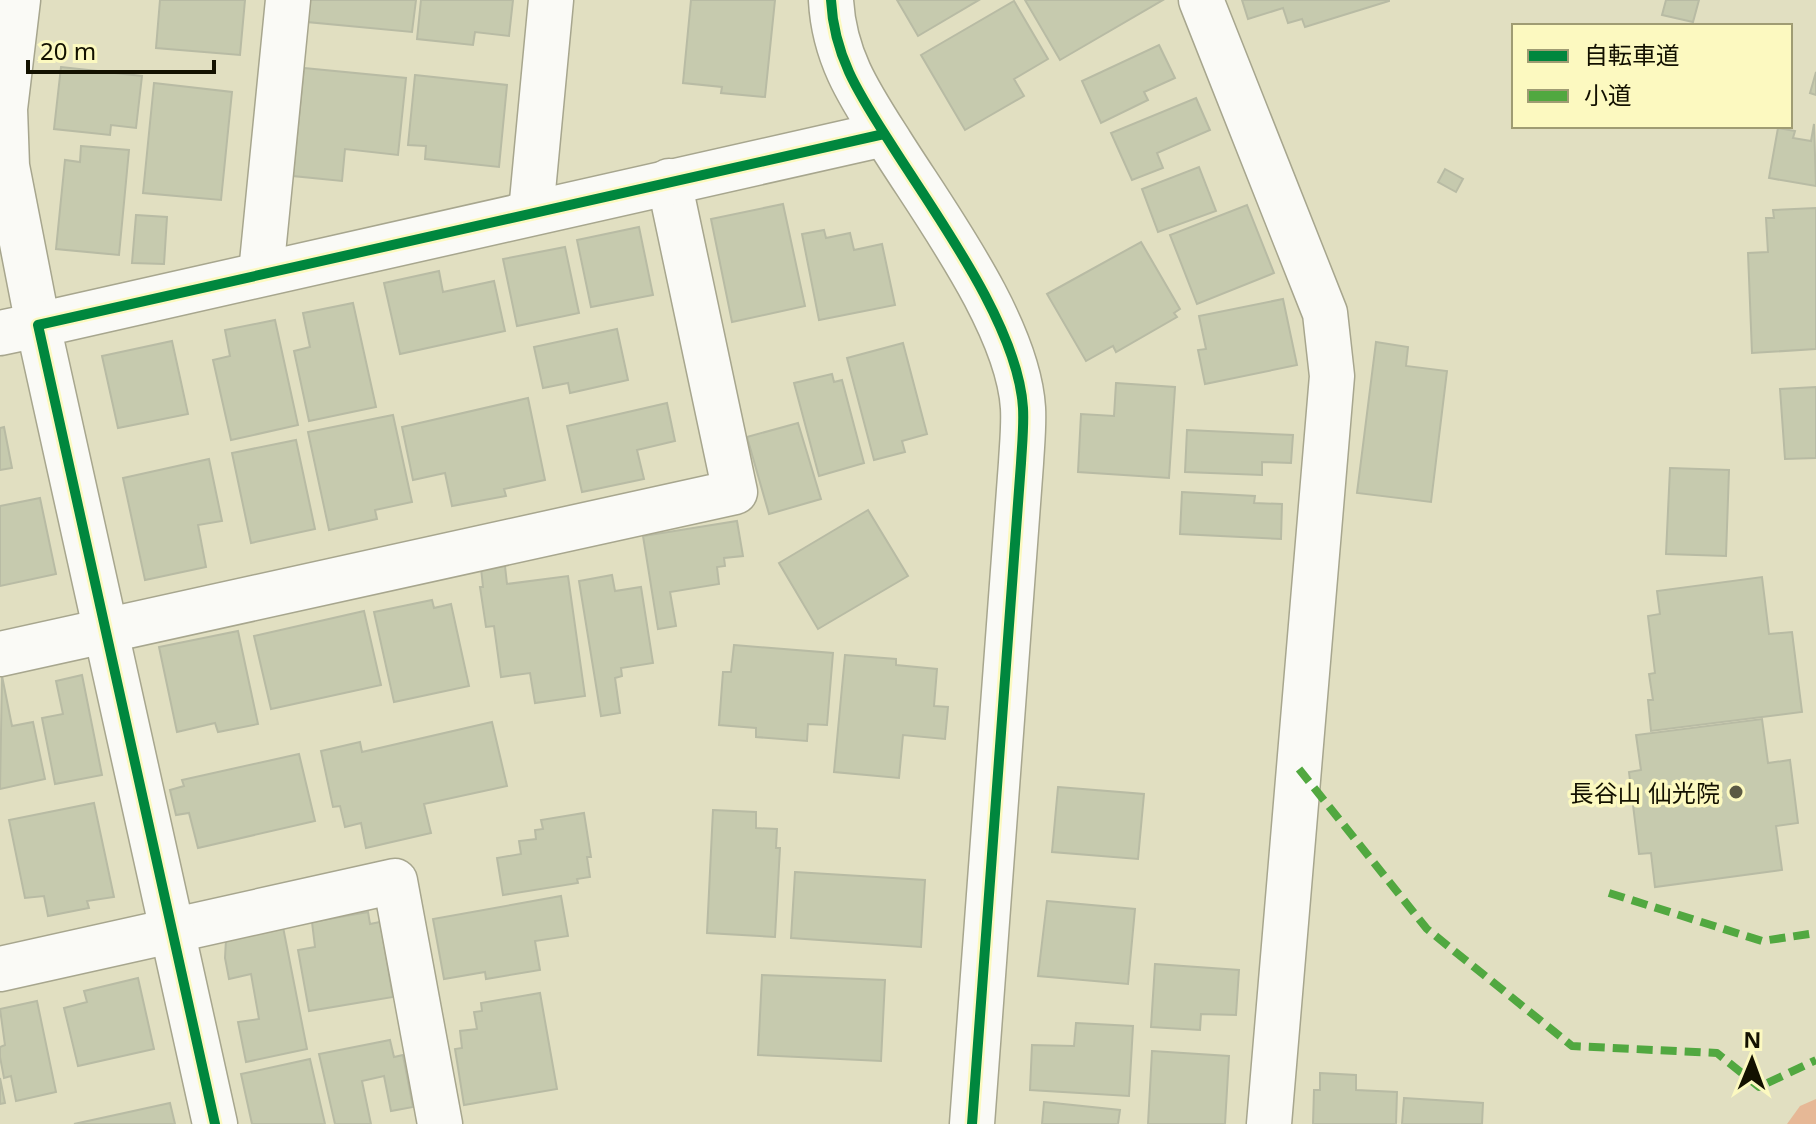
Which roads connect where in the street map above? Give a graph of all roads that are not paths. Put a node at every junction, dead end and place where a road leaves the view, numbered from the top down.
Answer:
1 (10, 0) edge
2 (18, 0) edge
3 (288, 0) edge
4 (551, 0) edge
5 (831, 0) edge
6 (1201, 0) edge
7 (0, 2) edge
8 (884, 134) junction
9 (669, 181) junction
10 (531, 212) junction
11 (261, 273) junction
12 (19, 329) edge
13 (104, 632) junction
14 (0, 654) edge
15 (170, 932) junction
16 (0, 969) edge
17 (215, 1124) edge
18 (440, 1124) edge
19 (972, 1124) edge
20 (1269, 1124) edge

1 - 7 street
2 - 12 street
3 - 11 street
4 - 10 street
5 - 8 street
6 - 20 street
8 - 9 street
8 - 19 street
9 - 10 street
9 - 13 street
10 - 11 street
11 - 12 street
12 - 13 street
13 - 14 street
13 - 15 street
15 - 16 street
15 - 17 street
15 - 18 street

